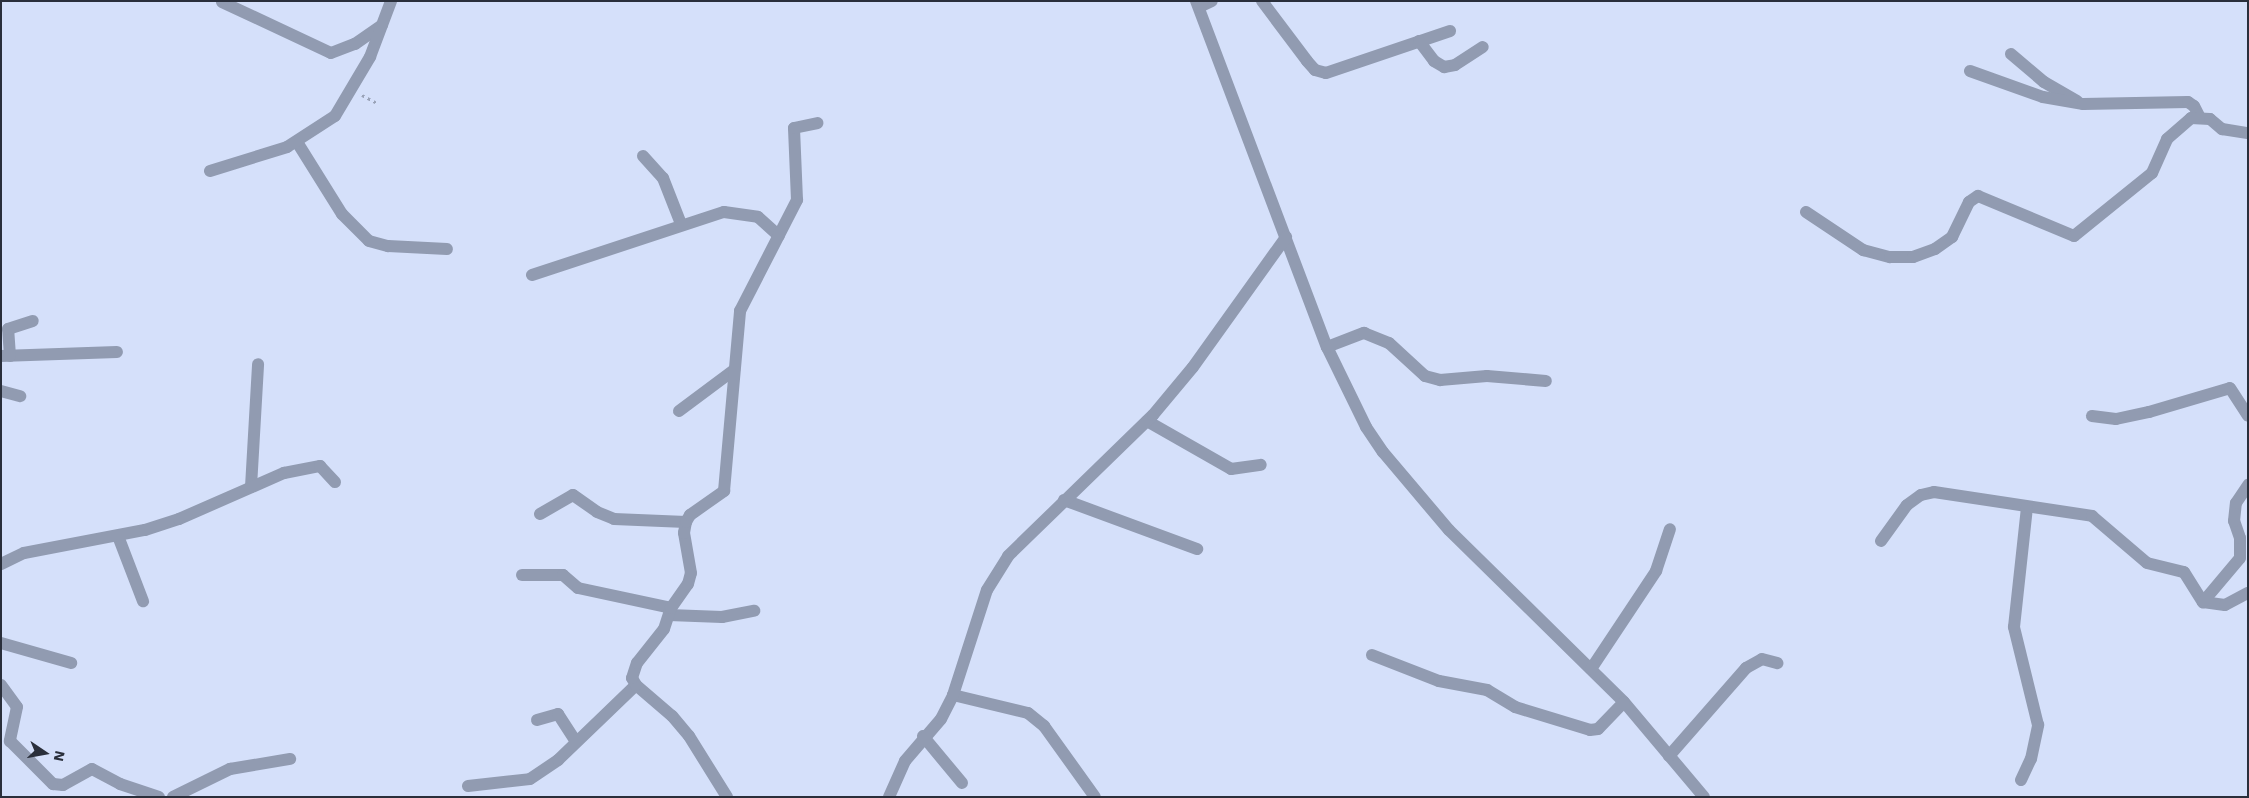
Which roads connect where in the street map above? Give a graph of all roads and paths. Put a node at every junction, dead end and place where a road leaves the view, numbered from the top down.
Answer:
1 (391, 1) edge
2 (1212, 1) edge
3 (1262, 1) edge
4 (222, 2) edge
5 (1197, 4) edge
6 (382, 25) junction
7 (1450, 31) dead end
8 (1419, 41) junction
9 (1483, 46) dead end
10 (2011, 54) dead end
11 (1970, 71) dead end
12 (2083, 104) junction
13 (2199, 116) junction
14 (817, 123) dead end
15 (2248, 133) edge
16 (297, 142) junction
17 (643, 156) dead end
18 (210, 171) dead end
19 (1806, 212) dead end
20 (681, 224) junction
21 (779, 236) junction
22 (1286, 237) junction
23 (447, 249) dead end
24 (532, 275) dead end
25 (33, 321) dead end
26 (1327, 348) junction
27 (117, 352) dead end
28 (6, 356) edge
29 (258, 364) dead end
30 (734, 370) junction
31 (1546, 381) dead end
32 (1, 390) edge
33 (20, 396) dead end
34 (679, 411) dead end
35 (2092, 416) dead end
36 (2248, 416) edge
37 (1148, 421) junction
38 (1261, 465) dead end
39 (335, 482) dead end
40 (2248, 485) edge
41 (251, 487) junction
42 (1064, 500) junction
43 (2027, 508) junction
44 (540, 514) dead end
45 (686, 522) junction
46 (1670, 529) dead end
47 (118, 536) junction
48 (1881, 541) dead end
49 (1197, 549) dead end
50 (1, 564) edge
51 (522, 575) dead end
52 (2248, 593) edge
53 (143, 601) dead end
54 (2203, 602) junction
55 (754, 611) dead end
56 (670, 612) junction
57 (1, 644) edge
58 (1372, 655) dead end
59 (71, 663) dead end
60 (1777, 663) dead end
61 (1591, 669) junction
62 (636, 685) junction
63 (1, 686) edge
64 (953, 695) junction
65 (1624, 702) junction
66 (537, 720) dead end
67 (923, 736) junction
68 (576, 742) junction
69 (1669, 756) junction
70 (290, 759) dead end
71 (2021, 780) dead end
72 (962, 783) dead end
73 (468, 786) dead end
74 (160, 797) edge
75 (173, 797) edge
76 (727, 797) edge
77 (889, 797) edge
78 (1095, 797) edge
79 (1704, 797) edge

1 - 6 street
2 - 5 street
3 - 8 street
4 - 6 street
5 - 22 street
6 - 16 street
7 - 8 street
8 - 9 street
10 - 12 street
11 - 12 street
12 - 13 street
13 - 15 street
13 - 19 street
14 - 21 street
16 - 18 street
16 - 23 street
17 - 20 street
20 - 21 street
20 - 24 street
21 - 30 street
22 - 26 street
22 - 37 street
25 - 28 street
26 - 31 street
26 - 61 street
27 - 28 street
29 - 41 street
30 - 34 street
30 - 45 street
32 - 33 street
35 - 36 street
37 - 38 street
37 - 42 street
39 - 41 street
40 - 54 street
41 - 47 street
42 - 49 street
42 - 64 street
43 - 48 street
43 - 54 street
43 - 71 street
44 - 45 street
45 - 56 street
46 - 61 street
47 - 50 street
47 - 53 street
51 - 56 street
52 - 54 street
55 - 56 street
56 - 62 street
57 - 59 street
58 - 65 street
60 - 69 street
61 - 65 street
62 - 68 street
62 - 76 street
63 - 74 street
64 - 67 street
64 - 78 street
65 - 69 street
66 - 68 street
67 - 72 street
67 - 77 street
68 - 73 street
69 - 79 street
70 - 75 street

